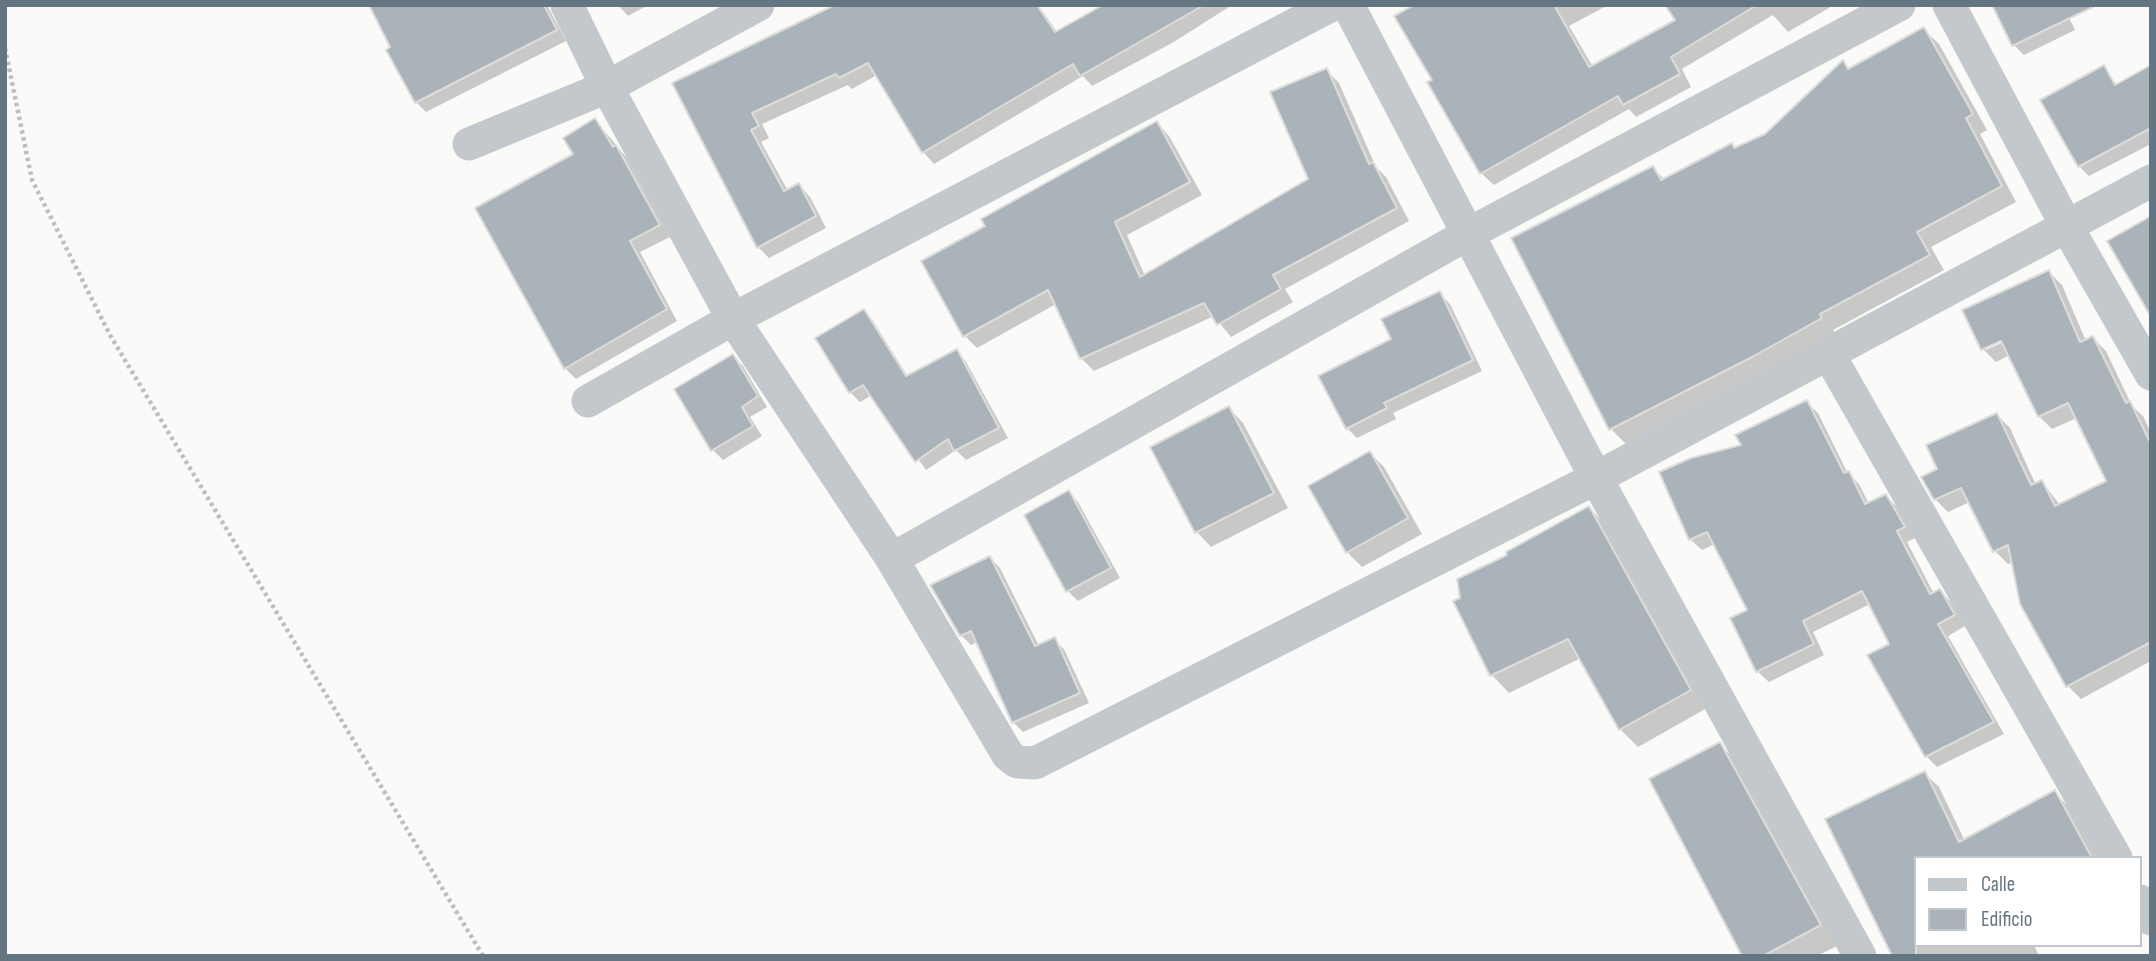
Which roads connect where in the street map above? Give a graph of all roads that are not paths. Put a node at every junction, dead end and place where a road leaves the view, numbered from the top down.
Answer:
1 (567, 5) edge
2 (758, 5) edge
3 (1332, 5) edge
4 (1348, 5) edge
5 (1899, 5) edge
6 (1949, 5) edge
7 (607, 87) junction
8 (469, 144) dead end
9 (2151, 181) edge
10 (2066, 225) junction
11 (1468, 234) junction
12 (733, 319) junction
13 (1828, 353) junction
14 (2151, 374) edge
15 (588, 401) dead end
16 (1597, 478) junction
17 (892, 559) junction
18 (2115, 856) edge
19 (1860, 956) edge

1 - 7 street
2 - 7 street
3 - 12 street
4 - 11 street
5 - 11 street
6 - 10 street
7 - 8 street
7 - 12 street
9 - 10 street
10 - 13 street
10 - 14 street
11 - 16 street
11 - 17 street
12 - 15 street
12 - 17 street
13 - 16 street
13 - 18 street
16 - 17 street
16 - 19 street

